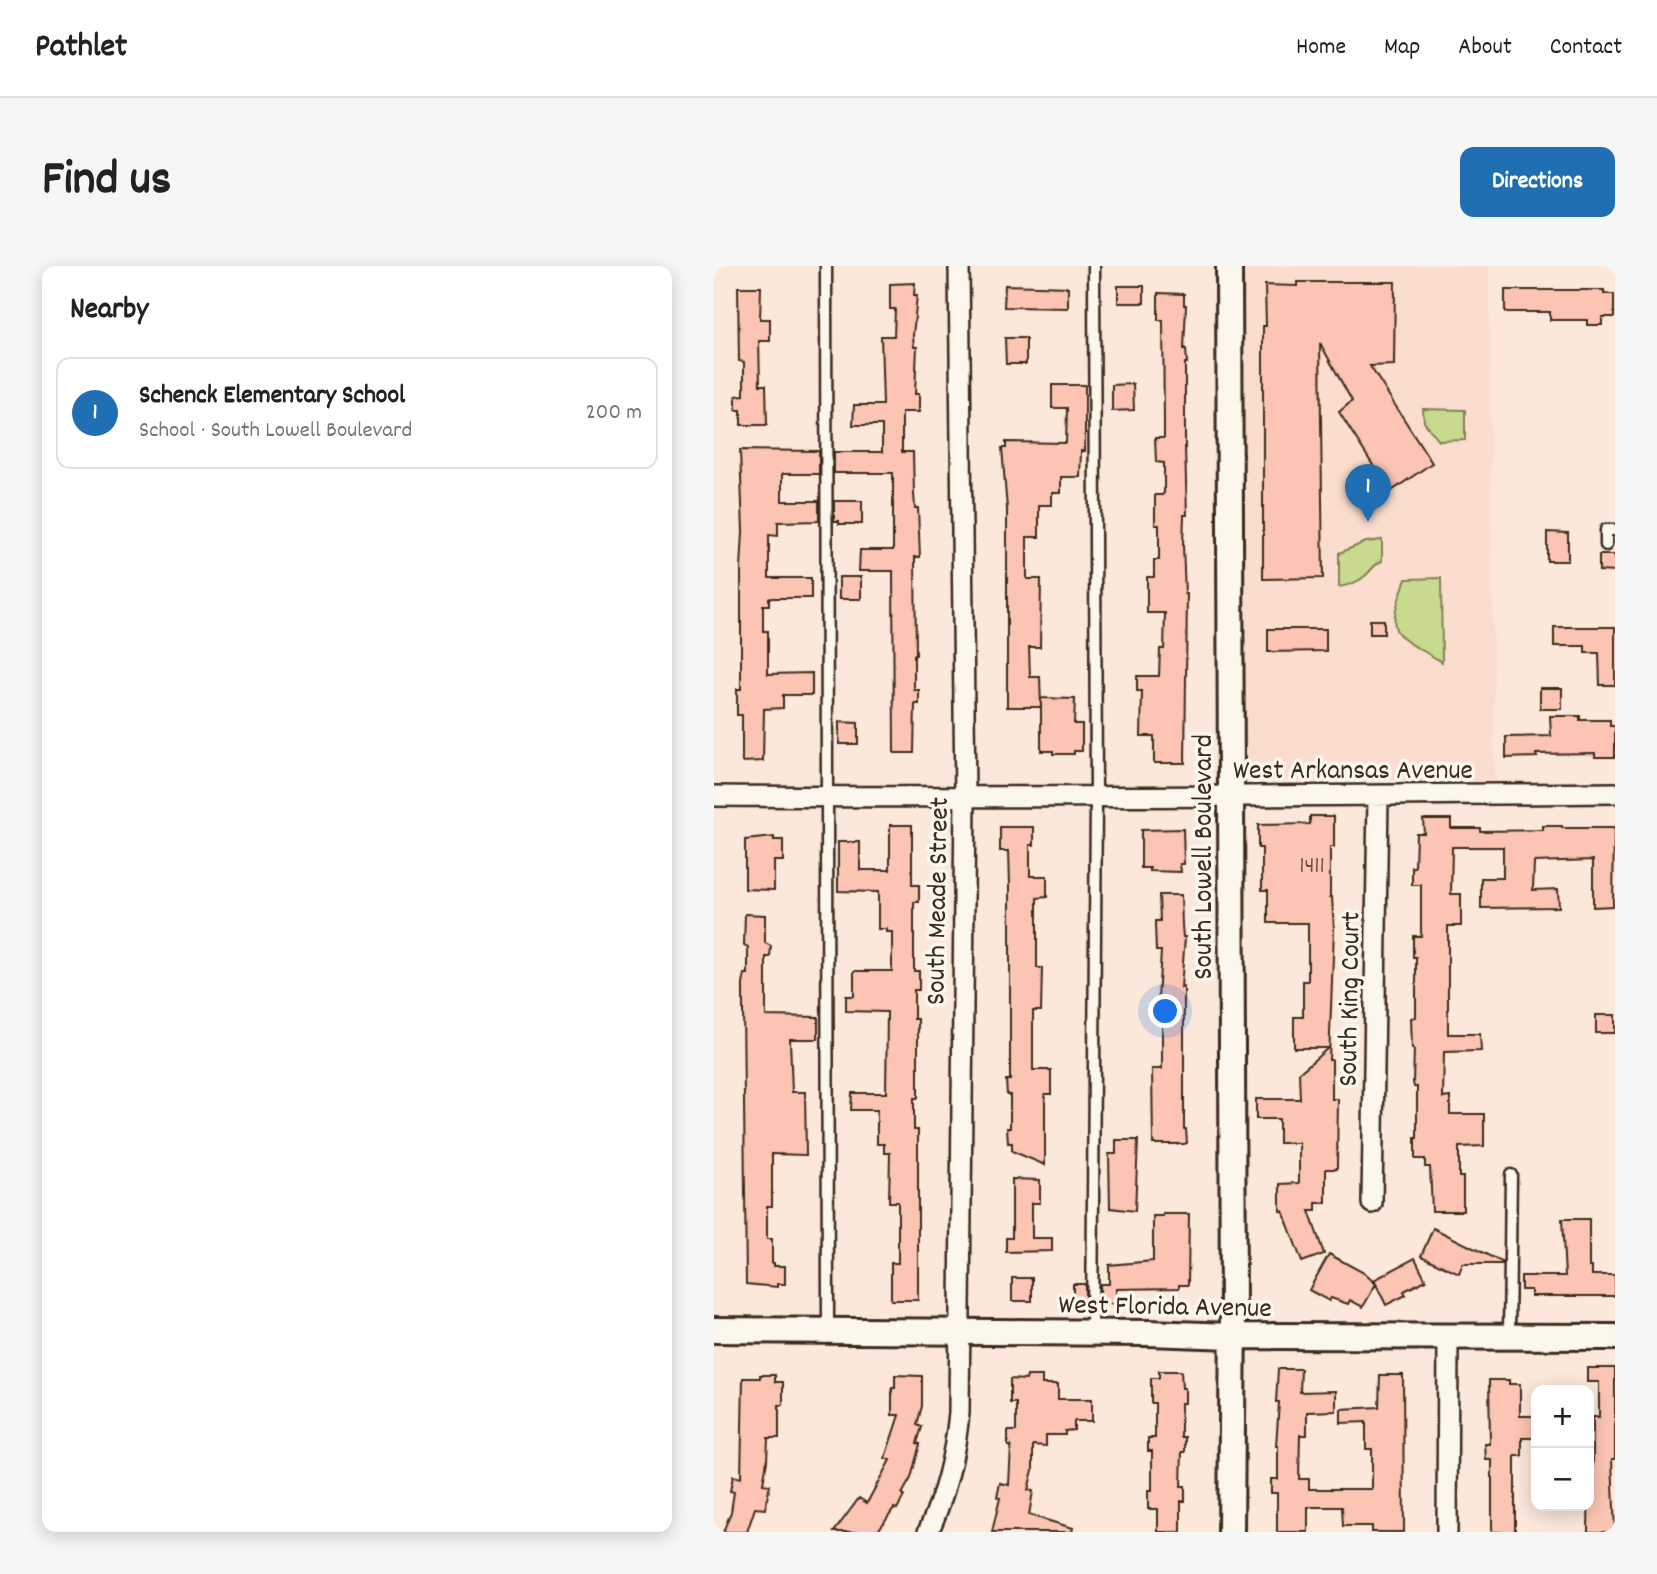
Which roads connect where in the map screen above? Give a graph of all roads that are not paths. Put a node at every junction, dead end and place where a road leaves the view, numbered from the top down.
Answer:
1 (825, 266) edge
2 (959, 266) edge
3 (1094, 266) edge
4 (1229, 266) edge
5 (1615, 530) edge
6 (1606, 545) dead end
7 (1615, 793) edge
8 (714, 796) edge
9 (1230, 796) junction
10 (1378, 796) junction
11 (828, 797) junction
12 (965, 797) junction
13 (1096, 799) junction
14 (1511, 1175) dead end
15 (1372, 1203) dead end
16 (714, 1330) edge
17 (828, 1331) junction
18 (958, 1332) junction
19 (1092, 1333) junction
20 (1232, 1336) junction
21 (1448, 1337) junction
22 (1508, 1337) junction
23 (1615, 1337) edge
24 (928, 1532) edge
25 (1231, 1532) edge
26 (1447, 1532) edge

1 - 11 lane
2 - 12 street, South Meade Street
3 - 13 lane
4 - 9 street, South Lowell Boulevard
5 - 6 lane
7 - 10 street, West Arkansas Avenue
8 - 11 street, West Arkansas Avenue
9 - 10 street, West Arkansas Avenue
9 - 13 street, West Arkansas Avenue
9 - 20 street, South Lowell Boulevard
10 - 15 street, South King Court
11 - 12 street, West Arkansas Avenue
11 - 17 lane
12 - 13 street, West Arkansas Avenue
12 - 18 street, South Meade Street
13 - 19 lane
14 - 22 lane
16 - 17 street, West Florida Avenue
17 - 18 street, West Florida Avenue
18 - 19 street, West Florida Avenue
18 - 24 street, South Meade Street
19 - 20 street, West Florida Avenue
20 - 21 street, West Florida Avenue
20 - 25 street, South Lowell Boulevard
21 - 22 street, West Florida Avenue
21 - 26 street
22 - 23 street, West Florida Avenue

